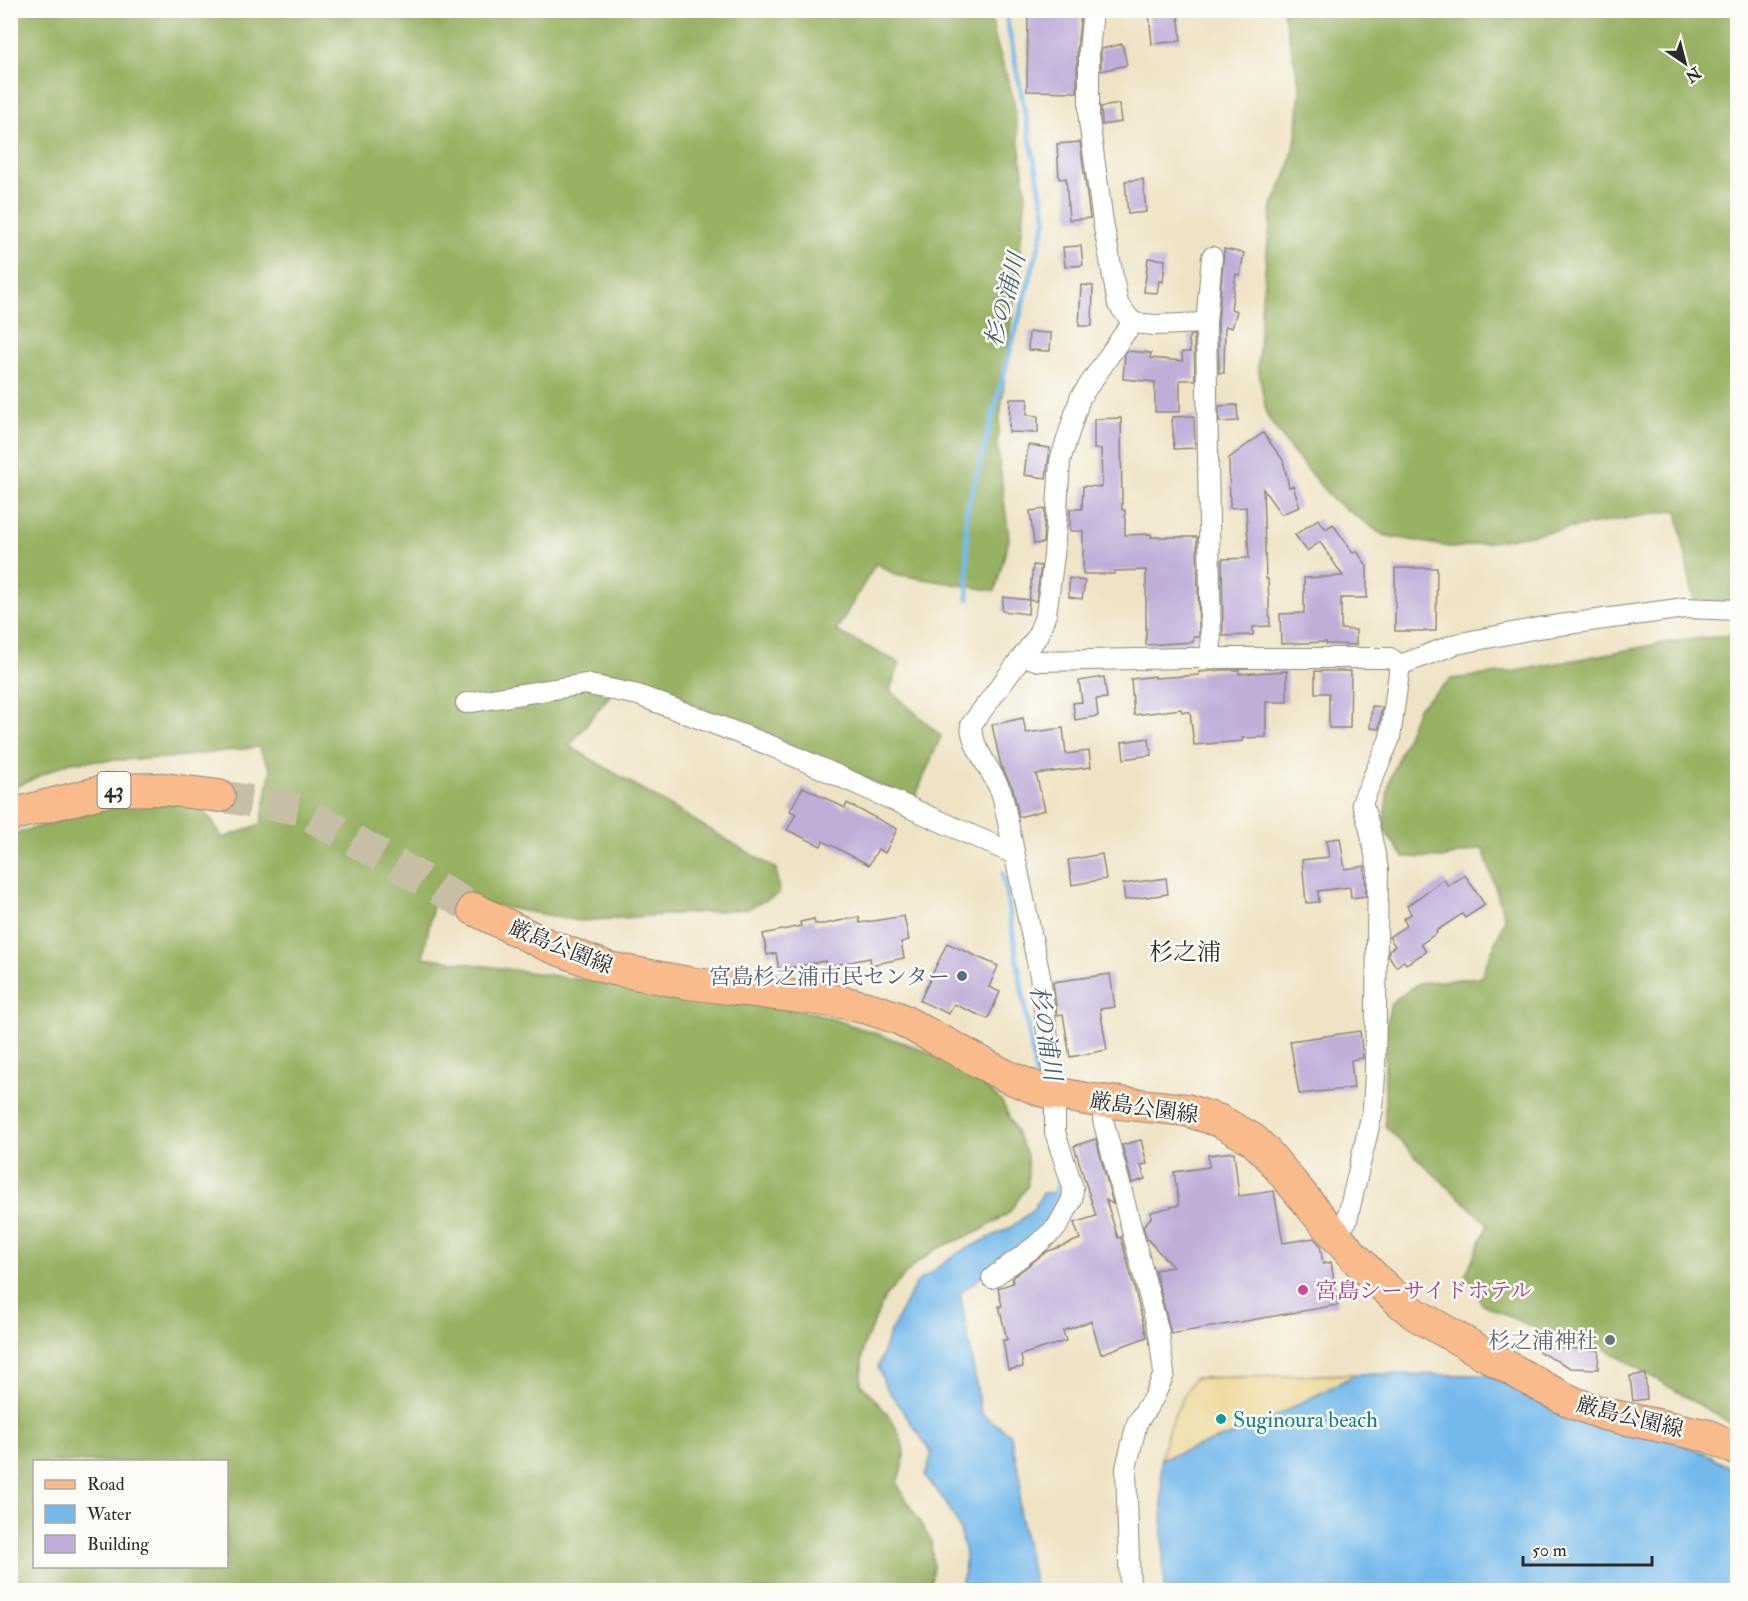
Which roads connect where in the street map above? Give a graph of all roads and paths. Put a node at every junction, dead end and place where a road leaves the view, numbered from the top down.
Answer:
1 (1093, 10) edge
2 (1212, 257) dead end
3 (1133, 323) junction
4 (1206, 324) junction
5 (1737, 610) edge
6 (1023, 656) junction
7 (1211, 659) junction
8 (1400, 665) junction
9 (466, 703) dead end
10 (219, 796) tunnel mouth
11 (10, 815) edge
12 (1014, 854) junction
13 (474, 909) tunnel mouth
14 (1038, 1088) junction
15 (1106, 1102) junction
16 (1336, 1234) junction
17 (992, 1278) dead end
18 (1737, 1450) edge
19 (1130, 1590) edge

1 - 3 street
2 - 4 street
3 - 4 street
3 - 6 street
4 - 7 street
5 - 8 street
6 - 7 street
6 - 12 street
7 - 8 street
8 - 16 street
9 - 12 street
10 - 11 main road, 43
12 - 14 street
13 - 14 main road, 厳島公園線
14 - 15 main road, 厳島公園線
14 - 17 street
15 - 16 main road, 厳島公園線
15 - 19 street
16 - 18 main road, 厳島公園線

